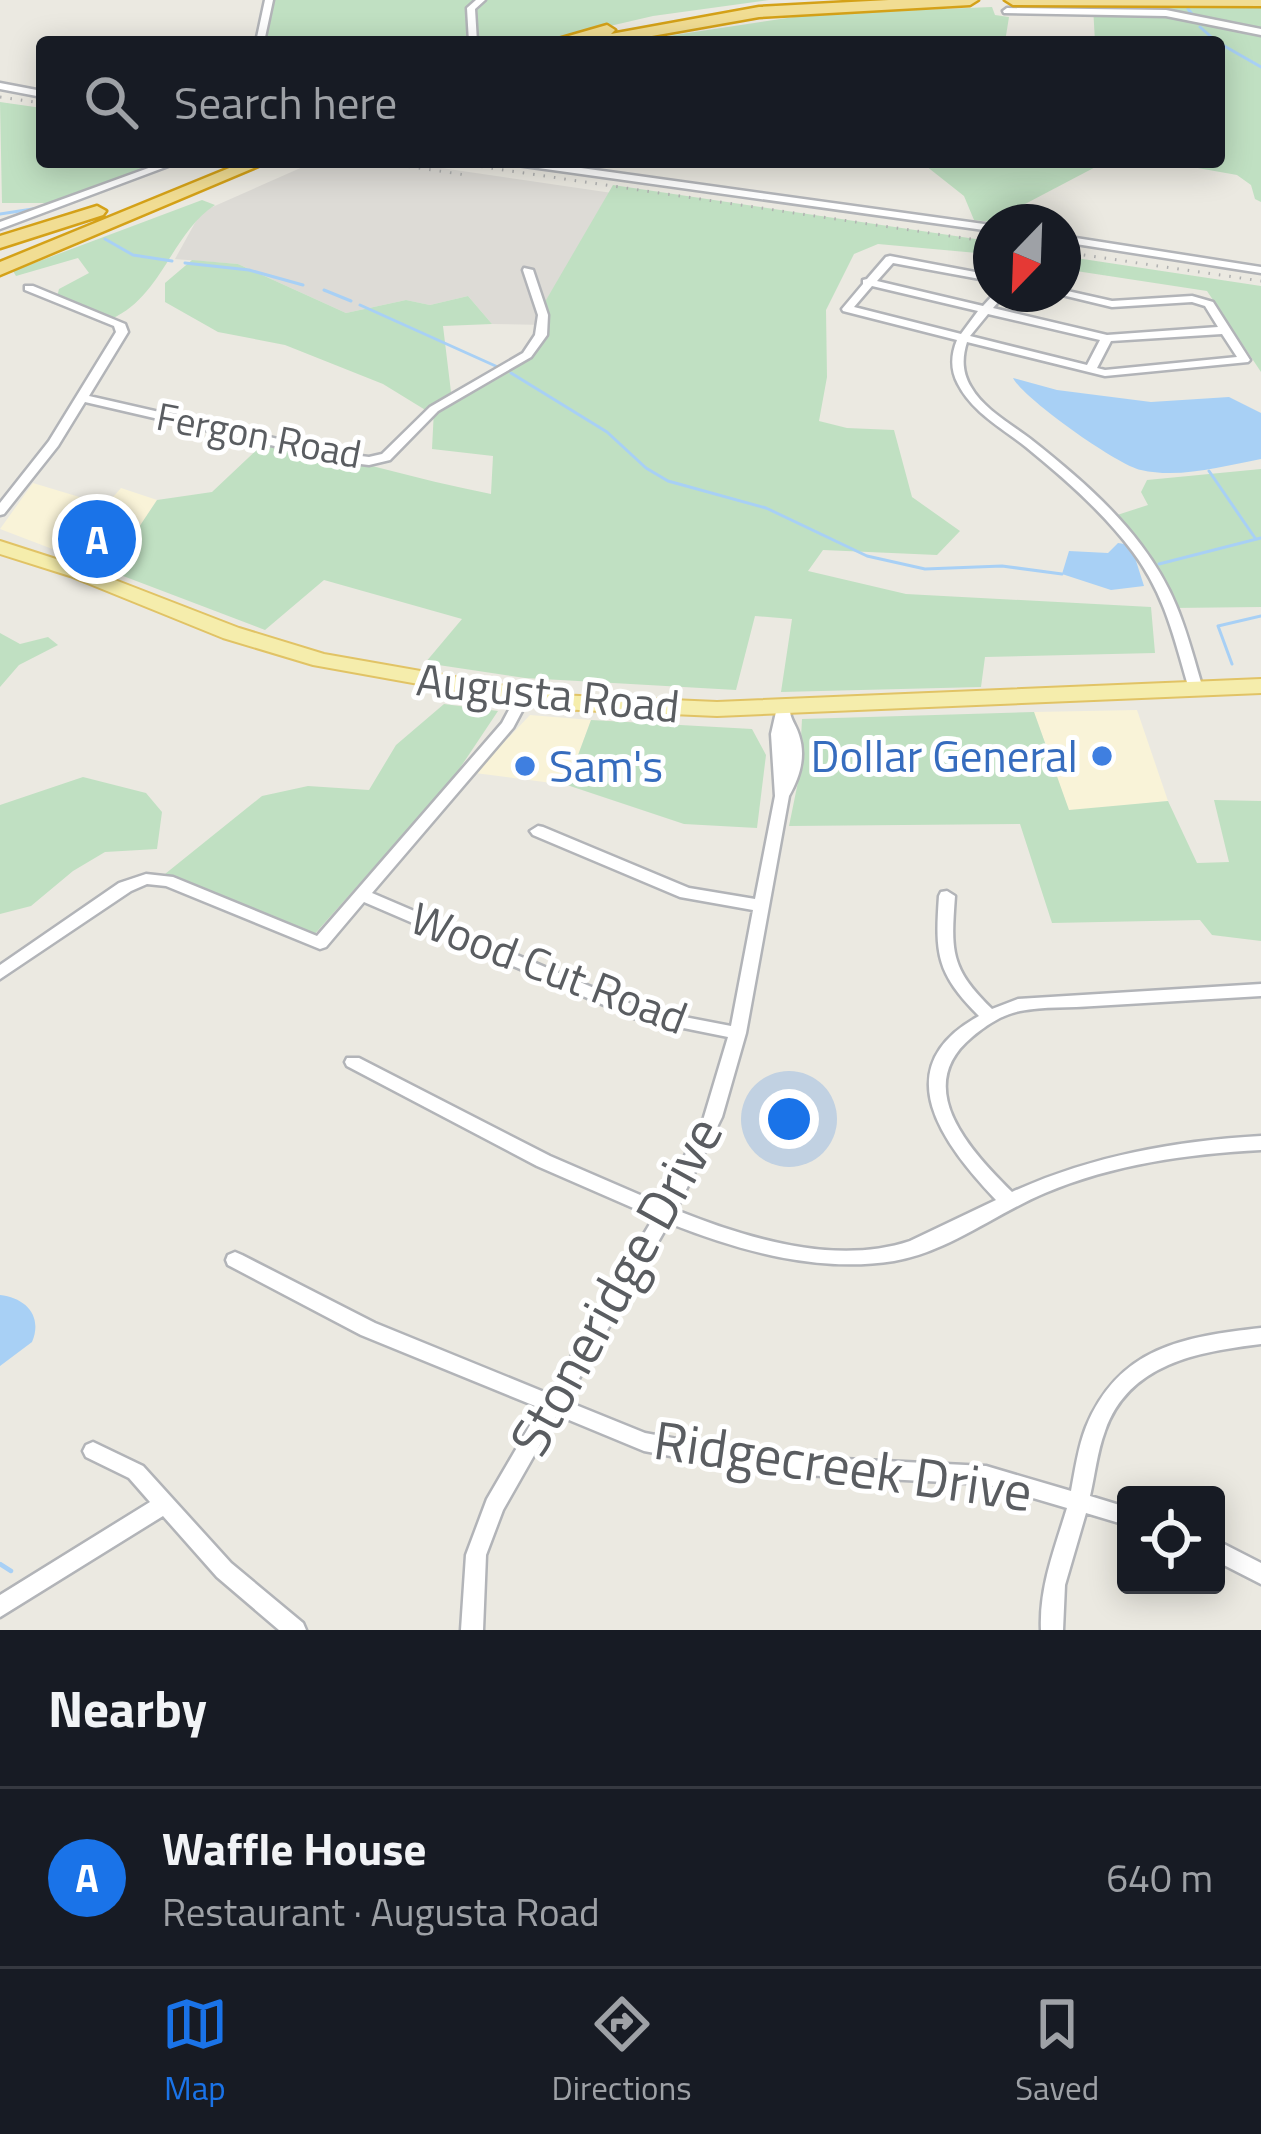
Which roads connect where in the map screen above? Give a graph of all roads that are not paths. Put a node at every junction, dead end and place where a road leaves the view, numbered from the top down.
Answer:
1 (269, 0) edge
2 (481, 0) edge
3 (807, 0) edge
4 (970, 0) edge
5 (1261, 2) edge
6 (1010, 5) edge
7 (1261, 32) edge
8 (261, 36) edge
9 (473, 36) edge
10 (585, 36) edge
11 (625, 36) edge
12 (0, 86) edge
13 (36, 93) edge
14 (158, 168) edge
15 (215, 168) edge
16 (244, 168) edge
17 (560, 168) edge
18 (185, 180) junction
19 (973, 225) edge
20 (0, 226) edge
21 (0, 242) edge
22 (1081, 242) edge
23 (0, 255) edge
24 (1261, 270) edge
25 (528, 271) dead end
26 (0, 273) edge
27 (973, 275) edge
28 (867, 282) junction
29 (29, 287) dead end
30 (1081, 297) edge
31 (973, 306) edge
32 (986, 312) edge
33 (1000, 312) edge
34 (1226, 330) junction
35 (1108, 338) junction
36 (964, 339) junction
37 (1091, 369) junction
38 (82, 398) junction
39 (0, 512) edge
40 (0, 547) edge
41 (1261, 686) edge
42 (1196, 689) junction
43 (522, 698) junction
44 (784, 712) junction
45 (538, 831) dead end
46 (361, 895) junction
47 (947, 896) dead end
48 (762, 906) junction
49 (0, 974) edge
50 (1261, 990) edge
51 (987, 1014) junction
52 (738, 1034) junction
53 (353, 1062) dead end
54 (1261, 1143) edge
55 (1009, 1202) junction
56 (666, 1212) junction
57 (235, 1260) dead end
58 (1261, 1336) edge
59 (554, 1407) junction
60 (92, 1451) dead end
61 (1079, 1502) junction
62 (165, 1504) junction
63 (1117, 1513) edge
64 (1225, 1555) edge
65 (1261, 1574) edge
66 (0, 1607) edge
67 (295, 1630) edge
68 (472, 1630) edge
69 (1052, 1630) edge

1 - 8 street
2 - 9 street
3 - 10 highway
4 - 11 highway
5 - 6 highway
6 - 7 street
12 - 13 street
14 - 20 street
15 - 18 highway
16 - 26 highway
17 - 19 street
18 - 21 highway
18 - 23 highway
22 - 24 street
25 - 38 street, Fergon Road
27 - 28 street
28 - 31 street
28 - 36 street
29 - 38 street
30 - 34 street
32 - 36 street
33 - 35 street
34 - 35 street
34 - 37 street
35 - 37 street
36 - 37 street
36 - 42 street
38 - 39 street
40 - 43 main road, Augusta Road
41 - 42 main road, Augusta Road
42 - 44 main road, Augusta Road
43 - 44 main road, Augusta Road
43 - 46 street
44 - 48 street, Stoneridge Drive
45 - 48 street
46 - 49 street
46 - 52 street, Wood Cut Road
47 - 51 street
48 - 52 street, Stoneridge Drive
50 - 51 street
51 - 55 street
52 - 56 street, Stoneridge Drive
53 - 56 street
54 - 55 street
55 - 56 street
56 - 59 street, Stoneridge Drive
57 - 59 street, Ridgecreek Drive
58 - 61 street
59 - 61 street, Ridgecreek Drive
59 - 68 street, Stoneridge Drive
60 - 62 street
61 - 63 street, Ridgecreek Drive
61 - 69 street
62 - 66 street
62 - 67 street
64 - 65 street

